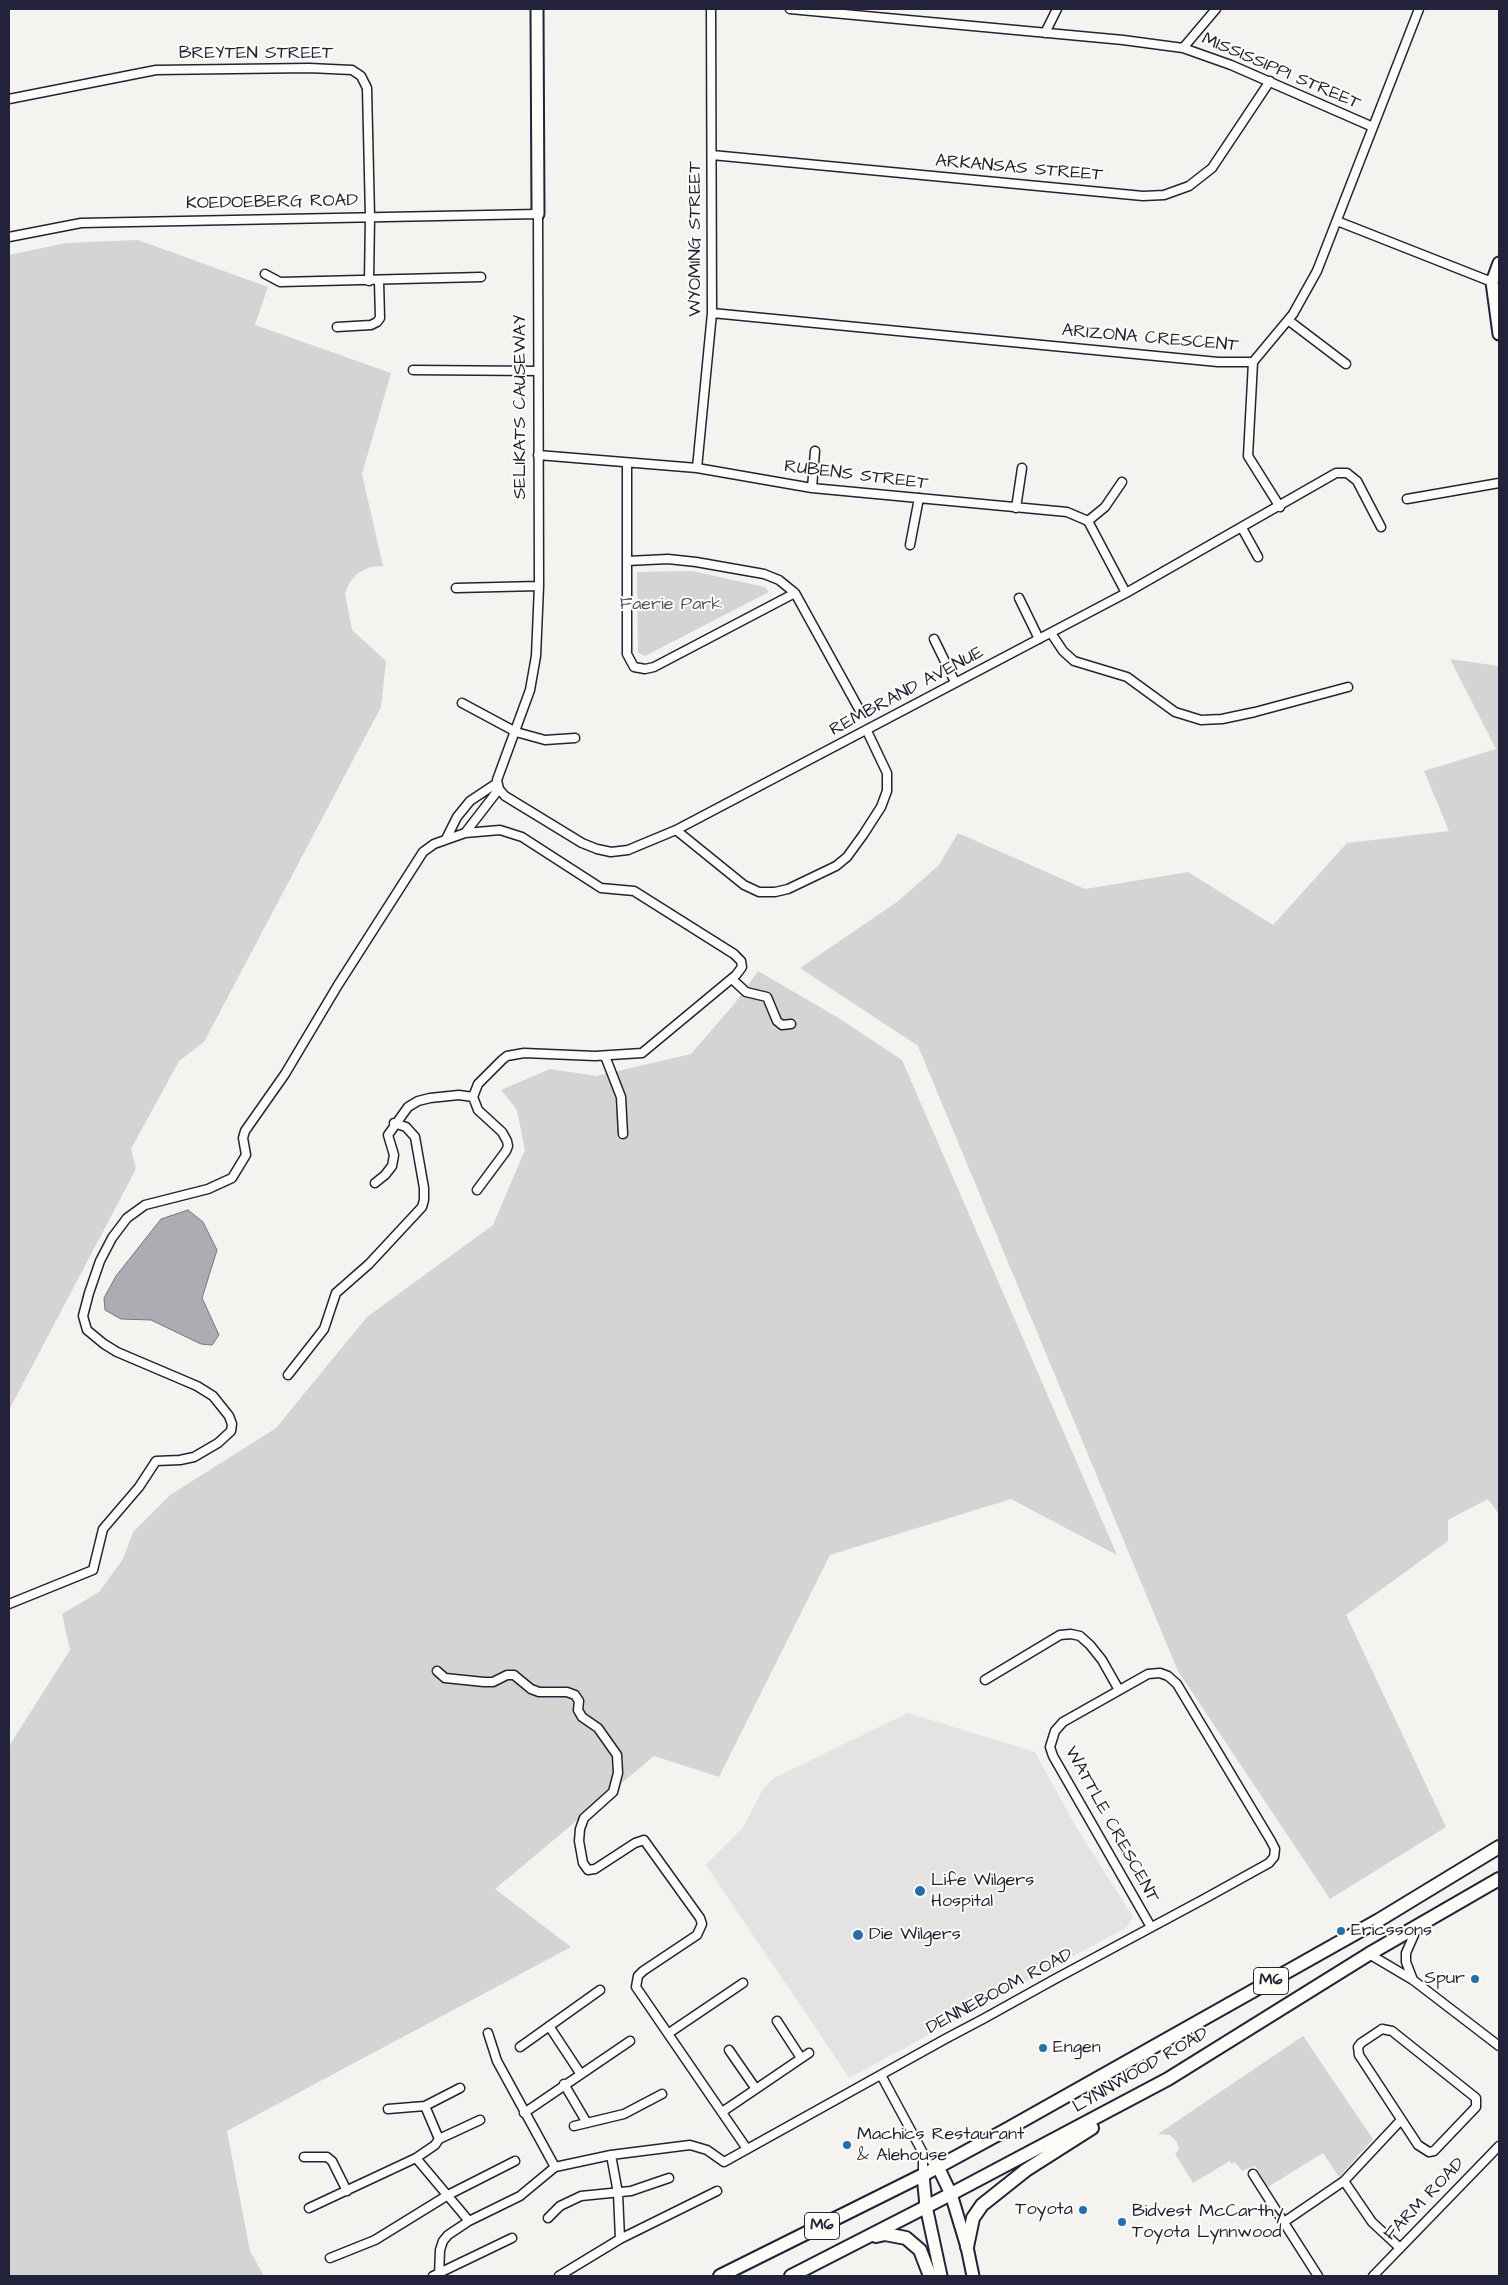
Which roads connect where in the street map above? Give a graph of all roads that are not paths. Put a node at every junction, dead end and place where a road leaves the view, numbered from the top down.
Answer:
1 (537, 9) edge
2 (711, 9) edge
3 (790, 9) edge
4 (1056, 9) edge
5 (1216, 9) edge
6 (1419, 9) edge
7 (1045, 33) junction
8 (1183, 48) junction
9 (1270, 81) junction
10 (9, 99) edge
11 (1373, 127) junction
12 (712, 154) junction
13 (538, 214) junction
14 (370, 217) junction
15 (1337, 221) junction
16 (9, 237) edge
17 (1499, 262) edge
18 (265, 274) dead end
19 (481, 277) dead end
20 (369, 281) junction
21 (379, 281) junction
22 (1492, 282) junction
23 (712, 313) junction
24 (1288, 320) junction
25 (337, 326) dead end
26 (1499, 334) edge
27 (1253, 362) junction
28 (1346, 364) dead end
29 (412, 370) dead end
30 (538, 371) junction
31 (815, 450) dead end
32 (538, 455) junction
33 (627, 463) junction
34 (697, 468) junction
35 (1022, 468) dead end
36 (1122, 482) dead end
37 (1499, 483) edge
38 (812, 488) junction
39 (918, 498) junction
40 (1407, 499) dead end
41 (1280, 507) junction
42 (1016, 508) junction
43 (1088, 521) junction
44 (1381, 526) dead end
45 (1242, 528) junction
46 (910, 545) dead end
47 (1258, 557) dead end
48 (627, 561) junction
49 (539, 586) junction
50 (456, 588) dead end
51 (795, 593) junction
52 (1126, 593) junction
53 (1019, 598) dead end
54 (1051, 632) junction
55 (934, 639) dead end
56 (1039, 639) junction
57 (955, 682) junction
58 (1348, 687) dead end
59 (462, 703) dead end
60 (859, 709) dead end
61 (867, 731) junction
62 (516, 732) junction
63 (575, 738) dead end
64 (498, 786) junction
65 (676, 830) junction
66 (465, 833) junction
67 (446, 839) junction
68 (732, 979) junction
69 (790, 1024) dead end
70 (604, 1056) junction
71 (473, 1097) junction
72 (394, 1123) junction
73 (623, 1134) dead end
74 (376, 1183) dead end
75 (477, 1190) dead end
76 (288, 1375) dead end
77 (9, 1604) edge
78 (437, 1671) dead end
79 (985, 1680) dead end
80 (1119, 1690) junction
81 (1271, 1840) joint
82 (1499, 1847) edge
83 (1499, 1855) edge
84 (1499, 1879) edge
85 (1444, 1881) junction
86 (1419, 1924) junction
87 (1151, 1927) junction
88 (1369, 1954) junction
89 (1413, 1980) junction
90 (743, 1983) dead end
91 (600, 1990) dead end
92 (777, 2021) dead end
93 (549, 2026) junction
94 (669, 2033) junction
95 (488, 2034) dead end
96 (630, 2041) dead end
97 (1499, 2046) edge
98 (520, 2047) dead end
99 (729, 2050) dead end
100 (809, 2053) dead end
101 (802, 2058) junction
102 (580, 2073) junction
103 (881, 2075) junction
104 (1168, 2079) junction
105 (564, 2084) junction
106 (460, 2088) dead end
107 (756, 2089) junction
108 (662, 2094) dead end
109 (425, 2106) junction
110 (388, 2110) dead end
111 (722, 2112) junction
112 (524, 2113) junction
113 (480, 2120) dead end
114 (1401, 2120) junction
115 (587, 2123) junction
116 (574, 2126) dead end
117 (439, 2138) junction
118 (1499, 2146) edge
119 (747, 2149) junction
120 (923, 2154) junction
121 (611, 2155) junction
122 (304, 2157) dead end
123 (416, 2158) junction
124 (515, 2161) dead end
125 (938, 2167) junction
126 (555, 2168) junction
127 (1253, 2174) dead end
128 (923, 2175) junction
129 (669, 2178) dead end
130 (1344, 2180) junction
131 (347, 2191) junction
132 (717, 2191) dead end
133 (618, 2193) junction
134 (951, 2194) junction
135 (448, 2195) junction
136 (926, 2206) junction
137 (309, 2208) dead end
138 (548, 2218) dead end
139 (469, 2221) junction
140 (1284, 2222) junction
141 (512, 2238) dead end
142 (620, 2239) junction
143 (854, 2244) junction
144 (967, 2247) junction
145 (1400, 2248) junction
146 (330, 2258) dead end
147 (437, 2275) edge
148 (558, 2276) edge
149 (720, 2276) edge
150 (790, 2276) edge
151 (930, 2276) edge
152 (941, 2276) edge
153 (972, 2276) edge
154 (1318, 2276) edge
155 (1373, 2276) edge

1 - 13 street, SELIKATS CAUSEWAY
2 - 12 street, WYOMING STREET
3 - 7 street, MISSISSIPPI STREET
4 - 7 street
5 - 8 street
6 - 11 street, ARIZONA CRESCENT
7 - 8 street, MISSISSIPPI STREET
8 - 9 street, MISSISSIPPI STREET
9 - 11 street, MISSISSIPPI STREET
9 - 12 street, ARKANSAS STREET
10 - 14 street, BREYTEN STREET
11 - 15 street, ARIZONA CRESCENT
12 - 23 street, WYOMING STREET
13 - 14 street, KOEDOEBERG ROAD
13 - 30 street, SELIKATS CAUSEWAY
14 - 16 street, KOEDOEBERG ROAD
14 - 20 street
15 - 22 street
15 - 24 street, ARIZONA CRESCENT
17 - 22 street
18 - 20 street
19 - 21 street
20 - 21 street
21 - 25 street
22 - 26 street
23 - 27 street, ARIZONA CRESCENT
23 - 34 street, WYOMING STREET
24 - 27 street, ARIZONA CRESCENT
24 - 28 street
27 - 41 street
29 - 30 street
30 - 32 street, SELIKATS CAUSEWAY
31 - 38 street
32 - 33 street, RUBENS STREET
32 - 49 street, SELIKATS CAUSEWAY
33 - 34 street, RUBENS STREET
33 - 48 street
34 - 38 street, RUBENS STREET
35 - 42 street
36 - 43 street
37 - 40 street
38 - 39 street, RUBENS STREET
39 - 42 street, RUBENS STREET
39 - 46 street
41 - 44 street, REMBRAND AVENUE
41 - 45 street, REMBRAND AVENUE
42 - 43 street, RUBENS STREET
43 - 52 street
45 - 47 street
45 - 52 street, REMBRAND AVENUE
48 - 51 street
48 - 51 street
49 - 50 street
49 - 62 street, SELIKATS CAUSEWAY
51 - 60 street
52 - 54 street, REMBRAND AVENUE
53 - 56 street
54 - 56 street, REMBRAND AVENUE
54 - 58 street
55 - 57 street
56 - 57 street, REMBRAND AVENUE
57 - 61 street, REMBRAND AVENUE
59 - 62 street
61 - 65 street, REMBRAND AVENUE
61 - 65 street
62 - 63 street
62 - 64 street, SELIKATS CAUSEWAY
64 - 65 street, REMBRAND AVENUE
64 - 66 street, SELIKATS CAUSEWAY
64 - 67 street
66 - 67 street
66 - 68 street
67 - 77 street
68 - 69 street
68 - 70 street
70 - 71 street
70 - 73 street
71 - 72 street
71 - 75 street
72 - 74 street
72 - 76 street
78 - 94 street
79 - 80 street
80 - 81 street, WATTLE CRESCENT
80 - 87 street, WATTLE CRESCENT
81 - 87 street, DENNEBOOM ROAD
82 - 85 main road, LYNNWOOD ROAD / M6
83 - 85 main road
84 - 86 main road, LYNNWOOD ROAD / M6
85 - 125 main road, LYNNWOOD ROAD / M6
86 - 88 main road, LYNNWOOD ROAD / M6
86 - 89 street
87 - 103 street, DENNEBOOM ROAD
88 - 89 street
88 - 104 main road, LYNNWOOD ROAD / M6
89 - 97 street
90 - 94 street
91 - 93 street
92 - 101 street
93 - 98 street
93 - 102 street
94 - 111 street
95 - 112 street
96 - 102 street
99 - 107 street
100 - 101 street
101 - 107 street
102 - 105 street
103 - 119 street, DENNEBOOM ROAD
103 - 120 street
104 - 134 main road, LYNNWOOD ROAD / M6
104 - 144 main road
105 - 112 street
105 - 115 street
106 - 109 street
107 - 111 street
108 - 115 street
109 - 110 street
109 - 117 street
111 - 119 street
112 - 126 street
113 - 117 street
114 - 114 street
114 - 130 street
115 - 116 street
117 - 123 street
118 - 145 street, FARM ROAD
119 - 121 street, DENNEBOOM ROAD
120 - 125 street
120 - 128 street
121 - 126 street
121 - 133 street
122 - 131 street
123 - 131 street
123 - 135 street
124 - 135 street
125 - 128 main road, LYNNWOOD ROAD / M6
125 - 134 street
126 - 139 street
127 - 140 street
128 - 136 street
128 - 149 main road, LYNNWOOD ROAD / M6
129 - 133 street
130 - 140 street
130 - 145 street
131 - 137 street
132 - 142 street
133 - 138 street
133 - 142 street
134 - 136 main road, LYNNWOOD ROAD / M6
134 - 144 street
135 - 139 street
135 - 146 street
136 - 143 main road, LYNNWOOD ROAD / M6
136 - 152 street
139 - 147 street
140 - 154 street
141 - 147 street
142 - 148 street
143 - 150 main road, LYNNWOOD ROAD / M6
143 - 151 main road
144 - 153 street
145 - 155 street, FARM ROAD

